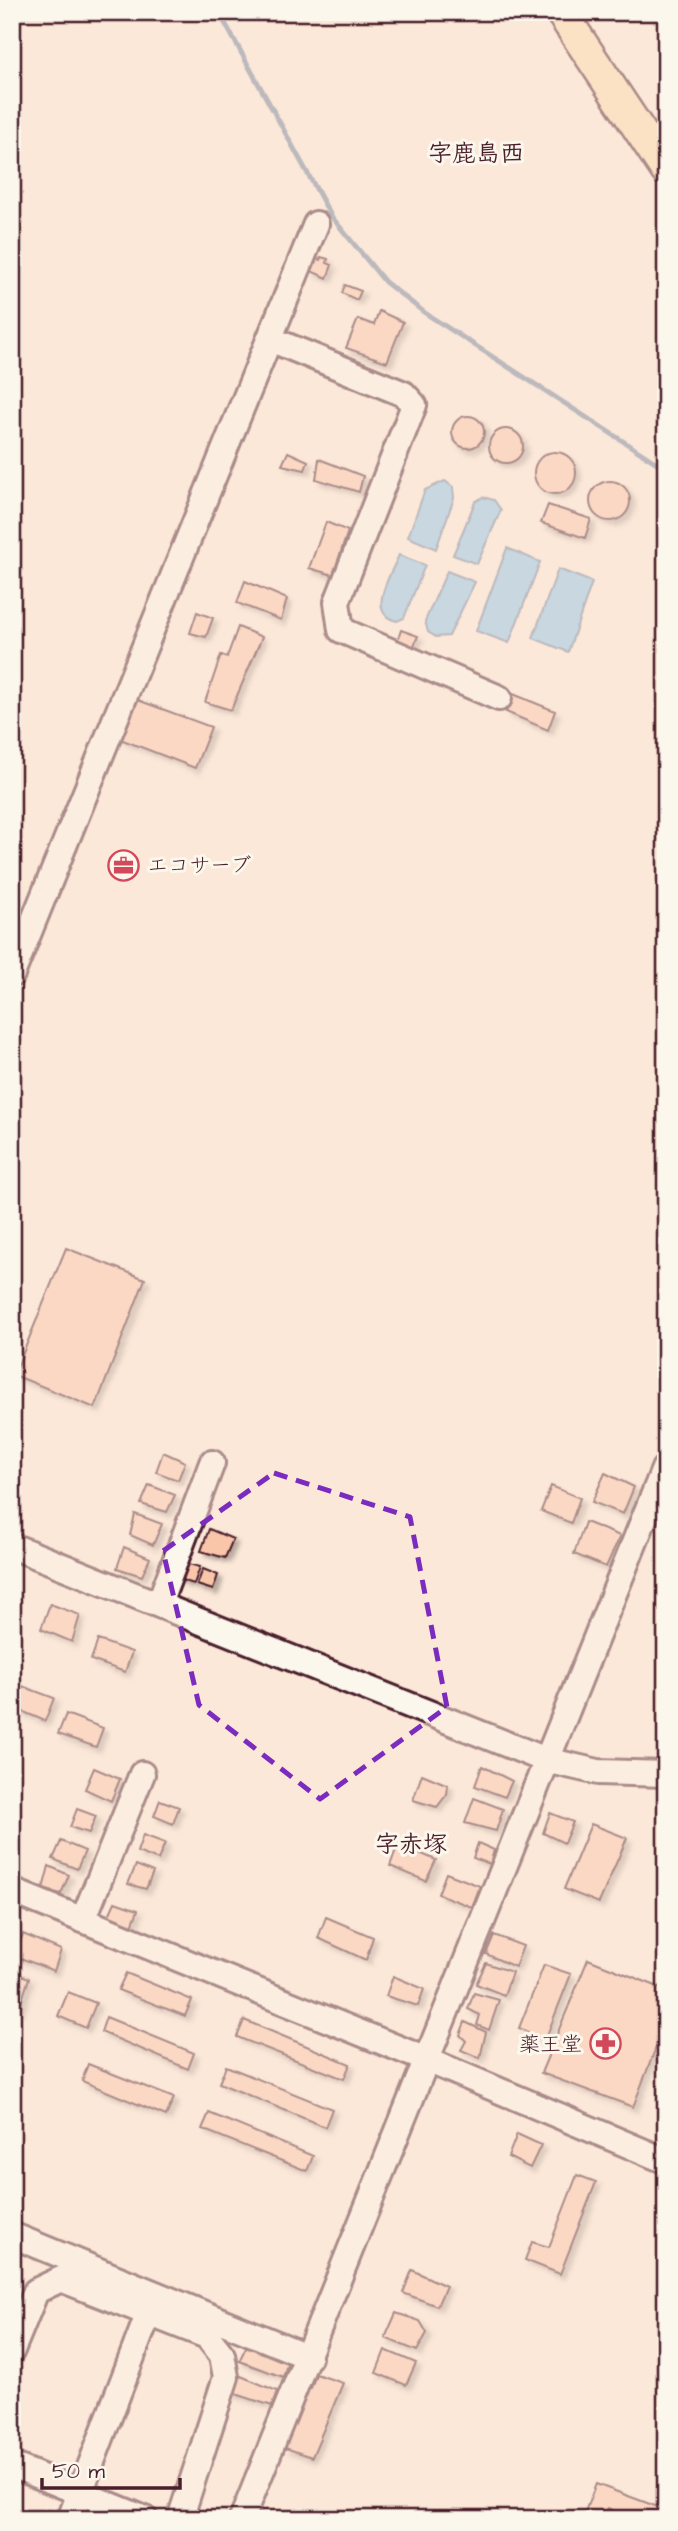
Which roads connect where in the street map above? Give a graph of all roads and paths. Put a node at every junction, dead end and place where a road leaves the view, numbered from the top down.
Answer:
1 (561, 12) edge
2 (666, 170) edge
3 (316, 224) dead end
4 (270, 339) junction
5 (499, 698) dead end
6 (12, 974) edge
7 (212, 1462) dead end
8 (664, 1469) dead end
9 (12, 1546) edge
10 (159, 1604) junction
11 (546, 1759) junction
12 (142, 1774) dead end
13 (666, 1774) edge
14 (12, 1891) edge
15 (83, 1920) junction
16 (427, 2060) junction
17 (666, 2161) edge
18 (12, 2235) edge
19 (148, 2315) junction
20 (12, 2350) edge
21 (309, 2357) junction
22 (12, 2465) edge
23 (81, 2494) junction
24 (70, 2519) edge
25 (145, 2519) edge
26 (180, 2519) edge
27 (242, 2519) edge

1 - 2 main road
3 - 4 street
4 - 5 street
4 - 6 street
7 - 10 street
8 - 11 street
9 - 10 street
10 - 11 street
11 - 13 street
11 - 16 street
12 - 15 street
14 - 15 street
15 - 16 street
16 - 17 street
16 - 21 street
18 - 21 street
19 - 20 street
19 - 23 street
19 - 26 street
21 - 27 street
22 - 23 street
23 - 24 street
23 - 25 street

